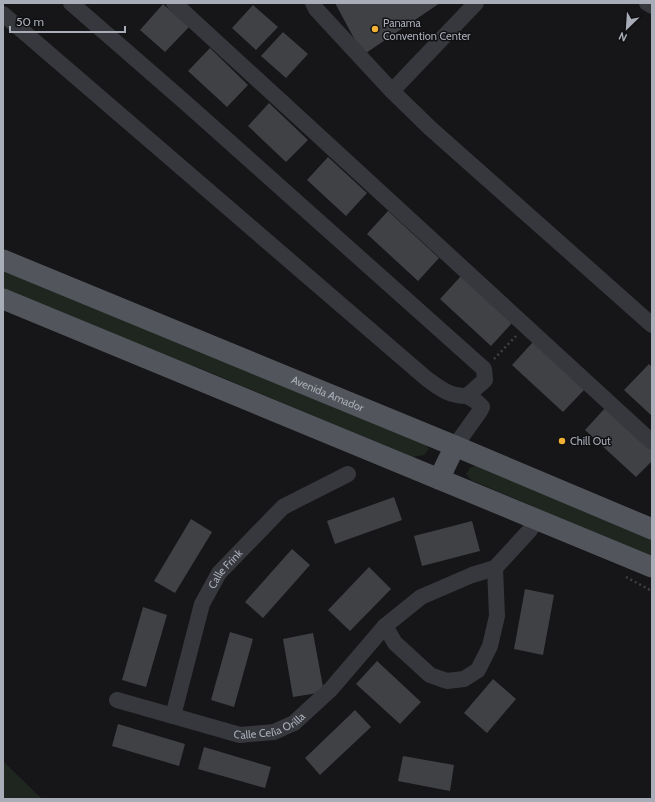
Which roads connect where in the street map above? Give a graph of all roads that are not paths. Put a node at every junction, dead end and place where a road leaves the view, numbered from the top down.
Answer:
1 (71, 3) edge
2 (174, 3) edge
3 (312, 3) edge
4 (476, 3) edge
5 (647, 3) edge
6 (652, 6) edge
7 (3, 14) edge
8 (392, 91) junction
9 (3, 260) edge
10 (3, 299) edge
11 (652, 325) edge
12 (467, 396) junction
13 (652, 442) edge
14 (455, 446) junction
15 (348, 474) dead end
16 (439, 479) junction
17 (537, 520) junction
18 (652, 529) edge
19 (652, 567) edge
20 (495, 568) junction
21 (385, 626) junction
22 (117, 700) dead end
23 (173, 716) junction

1 - 12 street
2 - 13 street
3 - 8 street
4 - 8 street
5 - 6 street
7 - 12 street
8 - 11 street
9 - 14 main road, Avenida Amador
10 - 16 main road
12 - 14 street
14 - 16 main road
14 - 18 main road, Avenida Amador
15 - 23 street, Calle Frink
16 - 17 main road
17 - 19 main road
17 - 20 street
20 - 21 street, Calle Celia Orilla
20 - 21 street
21 - 23 street, Calle Celia Orilla
22 - 23 street, Calle Celia Orilla

